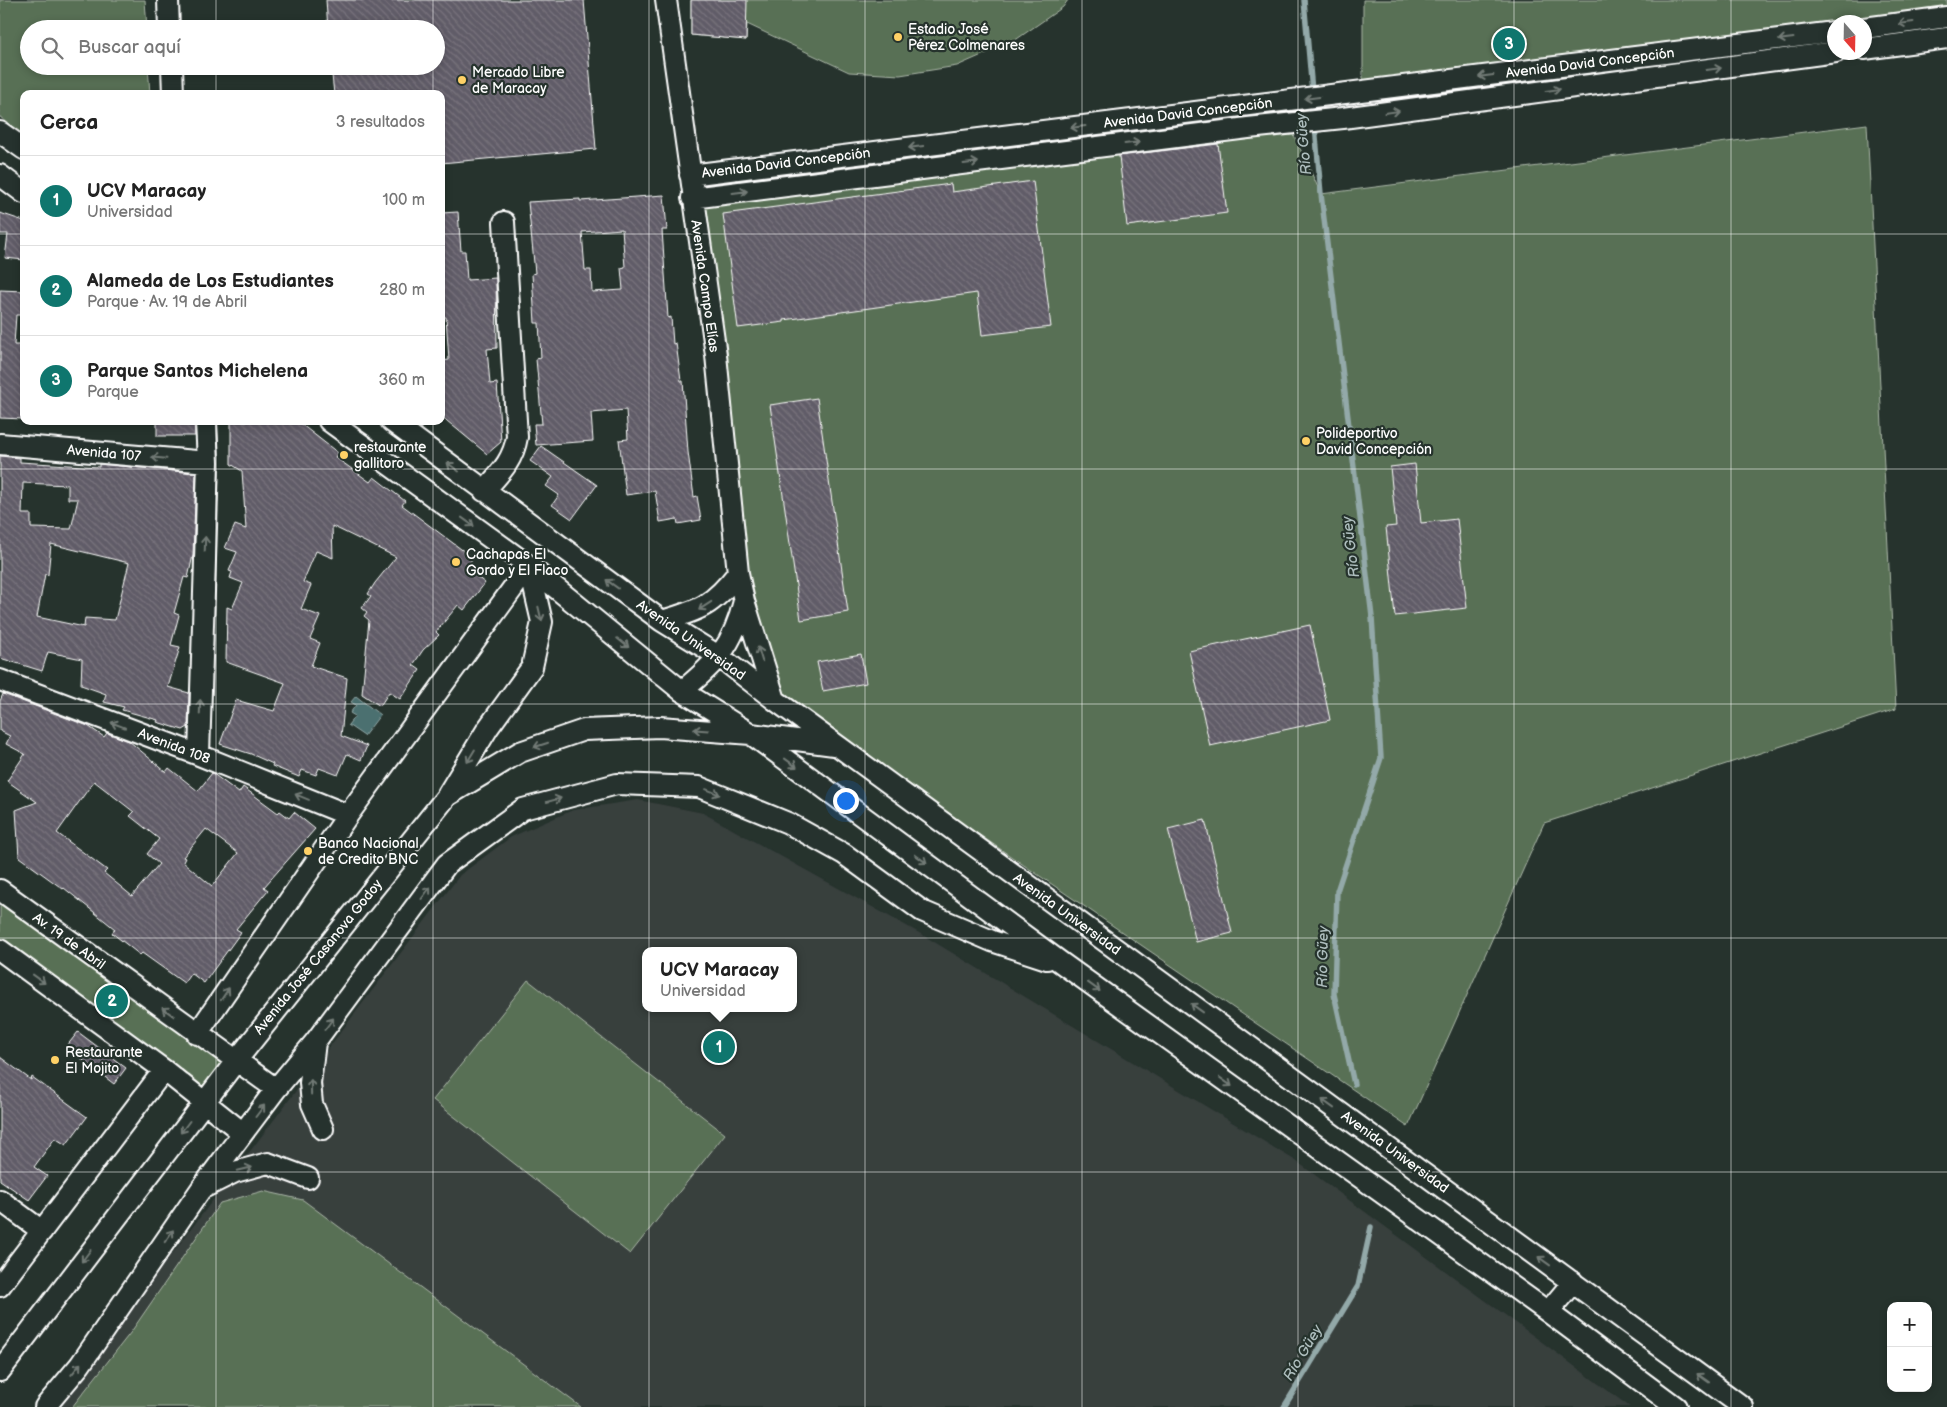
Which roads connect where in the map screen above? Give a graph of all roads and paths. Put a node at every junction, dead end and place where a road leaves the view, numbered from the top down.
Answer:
1 (168, 0) edge
2 (666, 0) edge
3 (1947, 18) edge
4 (169, 20) edge
5 (1872, 27) edge
6 (1827, 33) edge
7 (1947, 38) edge
8 (1872, 48) edge
9 (1827, 53) edge
10 (172, 75) edge
11 (173, 90) edge
12 (0, 132) edge
13 (20, 146) edge
14 (690, 174) junction
15 (0, 175) edge
16 (20, 190) edge
17 (692, 198) junction
18 (504, 222) dead end
19 (206, 425) edge
20 (335, 425) edge
21 (396, 425) edge
22 (0, 444) edge
23 (208, 462) junction
24 (484, 490) junction
25 (529, 566) junction
26 (738, 573) junction
27 (744, 601) junction
28 (662, 621) junction
29 (720, 657) junction
30 (0, 680) edge
31 (682, 691) junction
32 (775, 700) junction
33 (751, 734) junction
34 (836, 745) junction
35 (199, 755) junction
36 (447, 796) junction
37 (348, 815) junction
38 (0, 890) edge
39 (0, 950) edge
40 (1063, 964) junction
41 (197, 1034) junction
42 (315, 1042) junction
43 (236, 1061) junction
44 (164, 1070) junction
45 (276, 1089) junction
46 (204, 1102) junction
47 (323, 1129) dead end
48 (243, 1133) junction
49 (308, 1178) dead end
50 (201, 1189) junction
51 (0, 1200) edge
52 (42, 1231) junction
53 (1573, 1282) junction
54 (0, 1286) edge
55 (1548, 1312) junction
56 (0, 1371) edge
57 (45, 1407) edge
58 (1676, 1407) edge
59 (1743, 1407) edge

1 - 4 street
2 - 14 street, Avenida Campo Elías
3 -> 5 street
6 -> 14 street, Avenida David Concepción
7 - 8 street
17 -> 9 street, Avenida David Concepción
10 - 11 street
12 - 13 street
14 - 17 street, Avenida Campo Elías
15 - 16 street
17 - 26 street, Avenida Campo Elías
18 - 24 street
19 - 23 street
20 -> 25 street
24 -> 21 street, Avenida Universidad
23 -> 22 street, Avenida 107
35 -> 23 street
28 -> 24 street, Avenida Universidad
25 -> 31 street
25 -> 36 street
25 - 37 street
26 - 27 street, Avenida Campo Elías
26 -> 28 street
27 - 29 street
32 -> 27 street, Avenida Campo Elías
28 - 29 street, Avenida Universidad
29 - 31 street
29 - 32 street, Avenida Universidad
35 -> 30 street, Avenida 108
31 - 33 street
32 - 34 street, Avenida Universidad
33 - 34 street, Avenida José Casanova Godoy
33 -> 36 street, Avenida José Casanova Godoy
33 -> 40 street
53 -> 34 street, Avenida Universidad
37 -> 35 street, Avenida 108
36 - 43 street, Avenida José Casanova Godoy
41 -> 37 street
41 -> 38 street, Av. 19 de Abril
39 -> 44 street
42 -> 40 street
40 -> 55 street
41 - 43 street, Av. 19 de Abril
42 - 45 street
47 -> 42 street
43 - 45 street, Av. 19 de Abril
43 - 46 street, Avenida José Casanova Godoy
44 - 46 street
44 - 52 street
48 -> 45 street
46 - 48 street
46 -> 56 street, Avenida José Casanova Godoy
48 - 50 street
50 -> 49 street
57 -> 50 street
51 - 52 street
52 - 54 street
53 - 55 street
59 -> 53 street, Avenida Universidad
55 - 58 street

